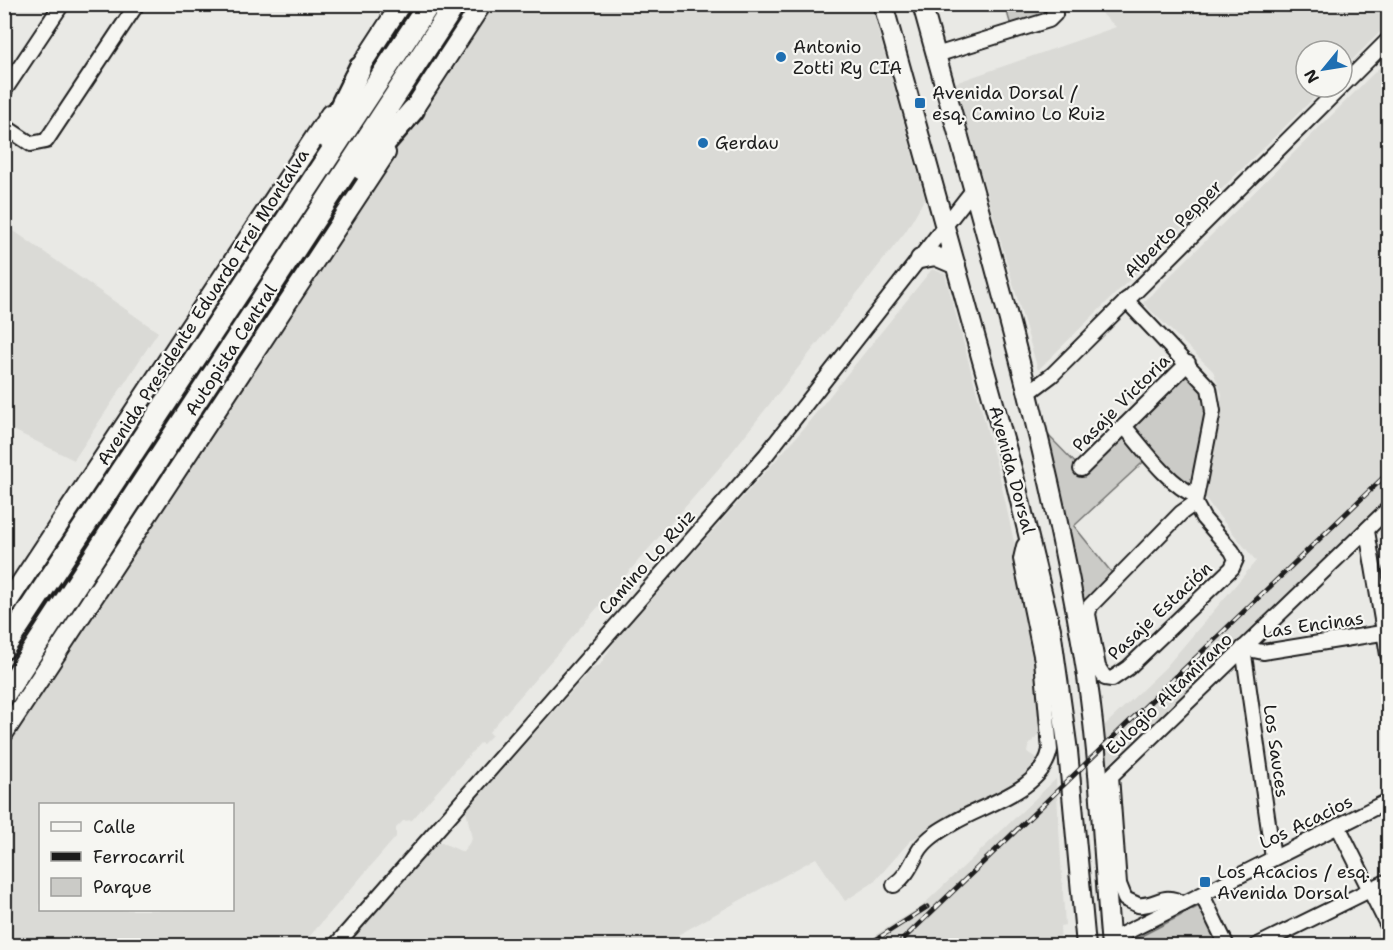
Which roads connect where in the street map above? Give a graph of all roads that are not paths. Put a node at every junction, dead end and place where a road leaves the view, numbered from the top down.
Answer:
1 (62, 4) edge
2 (400, 4) edge
3 (429, 4) edge
4 (454, 4) edge
5 (482, 4) edge
6 (883, 4) edge
7 (922, 4) edge
8 (1051, 4) edge
9 (131, 7) edge
10 (1389, 40) edge
11 (936, 55) junction
12 (360, 68) junction
13 (1354, 75) edge
14 (4, 91) edge
15 (1330, 99) edge
16 (413, 110) junction
17 (4, 126) edge
18 (973, 190) junction
19 (284, 223) junction
20 (945, 227) junction
21 (304, 239) junction
22 (920, 259) junction
23 (956, 265) junction
24 (1126, 300) junction
25 (1188, 363) junction
26 (1028, 393) junction
27 (1124, 426) junction
28 (1081, 469) dead end
29 (1195, 499) junction
30 (1389, 509) edge
31 (1367, 531) junction
32 (1030, 538) junction
33 (4, 608) edge
34 (1386, 632) edge
35 (4, 648) edge
36 (1243, 648) junction
37 (1389, 656) edge
38 (4, 695) edge
39 (4, 733) edge
40 (1389, 801) edge
41 (1338, 826) junction
42 (1273, 858) junction
43 (1389, 880) edge
44 (894, 885) dead end
45 (1370, 890) junction
46 (1202, 895) junction
47 (1183, 904) junction
48 (1389, 926) edge
49 (1389, 943) edge
50 (1106, 944) edge
51 (335, 945) edge
52 (1086, 945) edge
53 (1227, 945) edge
54 (1256, 945) edge
55 (1383, 945) edge

1 - 14 street
2 - 12 main road, Avenida Presidente Eduardo Frei Montalva
3 - 19 highway, Autopista Central
4 - 21 highway, Autopista Central
5 - 16 main road
6 - 20 main road, Avenida Dorsal
7 - 11 main road, Avenida Dorsal
8 - 11 street
9 - 17 street
10 - 13 street, Alberto Pepper
11 - 18 main road, Avenida Dorsal
12 - 19 highway
12 - 33 main road, Avenida Presidente Eduardo Frei Montalva
15 - 24 street, Alberto Pepper
16 - 21 highway
16 - 39 main road
18 - 20 street, Camino Lo Ruiz
18 - 26 main road, Avenida Dorsal
19 - 35 highway, Autopista Central
20 - 22 street, Camino Lo Ruiz
20 - 23 main road, Avenida Dorsal
21 - 38 highway, Autopista Central
22 - 23 main road
22 - 51 street, Camino Lo Ruiz
23 - 32 main road, Avenida Dorsal
24 - 25 street
24 - 26 street, Alberto Pepper
25 - 27 street, Pasaje Victoria
25 - 29 street
26 - 50 main road, Avenida Dorsal
27 - 28 street, Pasaje Victoria
27 - 29 street
29 - 29 street, Pasaje Estación
30 - 31 street, Eulogio Altamirano
31 - 34 street
31 - 36 street, Eulogio Altamirano
32 - 44 street
32 - 52 main road, Avenida Dorsal
34 - 36 street, Las Encinas
34 - 37 street
36 - 42 street, Los Sauces
36 - 47 street, Eulogio Altamirano
40 - 41 street, Los Acacios
41 - 42 street, Los Acacios
41 - 45 street
42 - 46 street, Los Acacios
43 - 45 street
45 - 48 street
45 - 54 street
46 - 47 street, Los Acacios
46 - 53 street
47 - 50 street, Los Acacios
49 - 55 street

